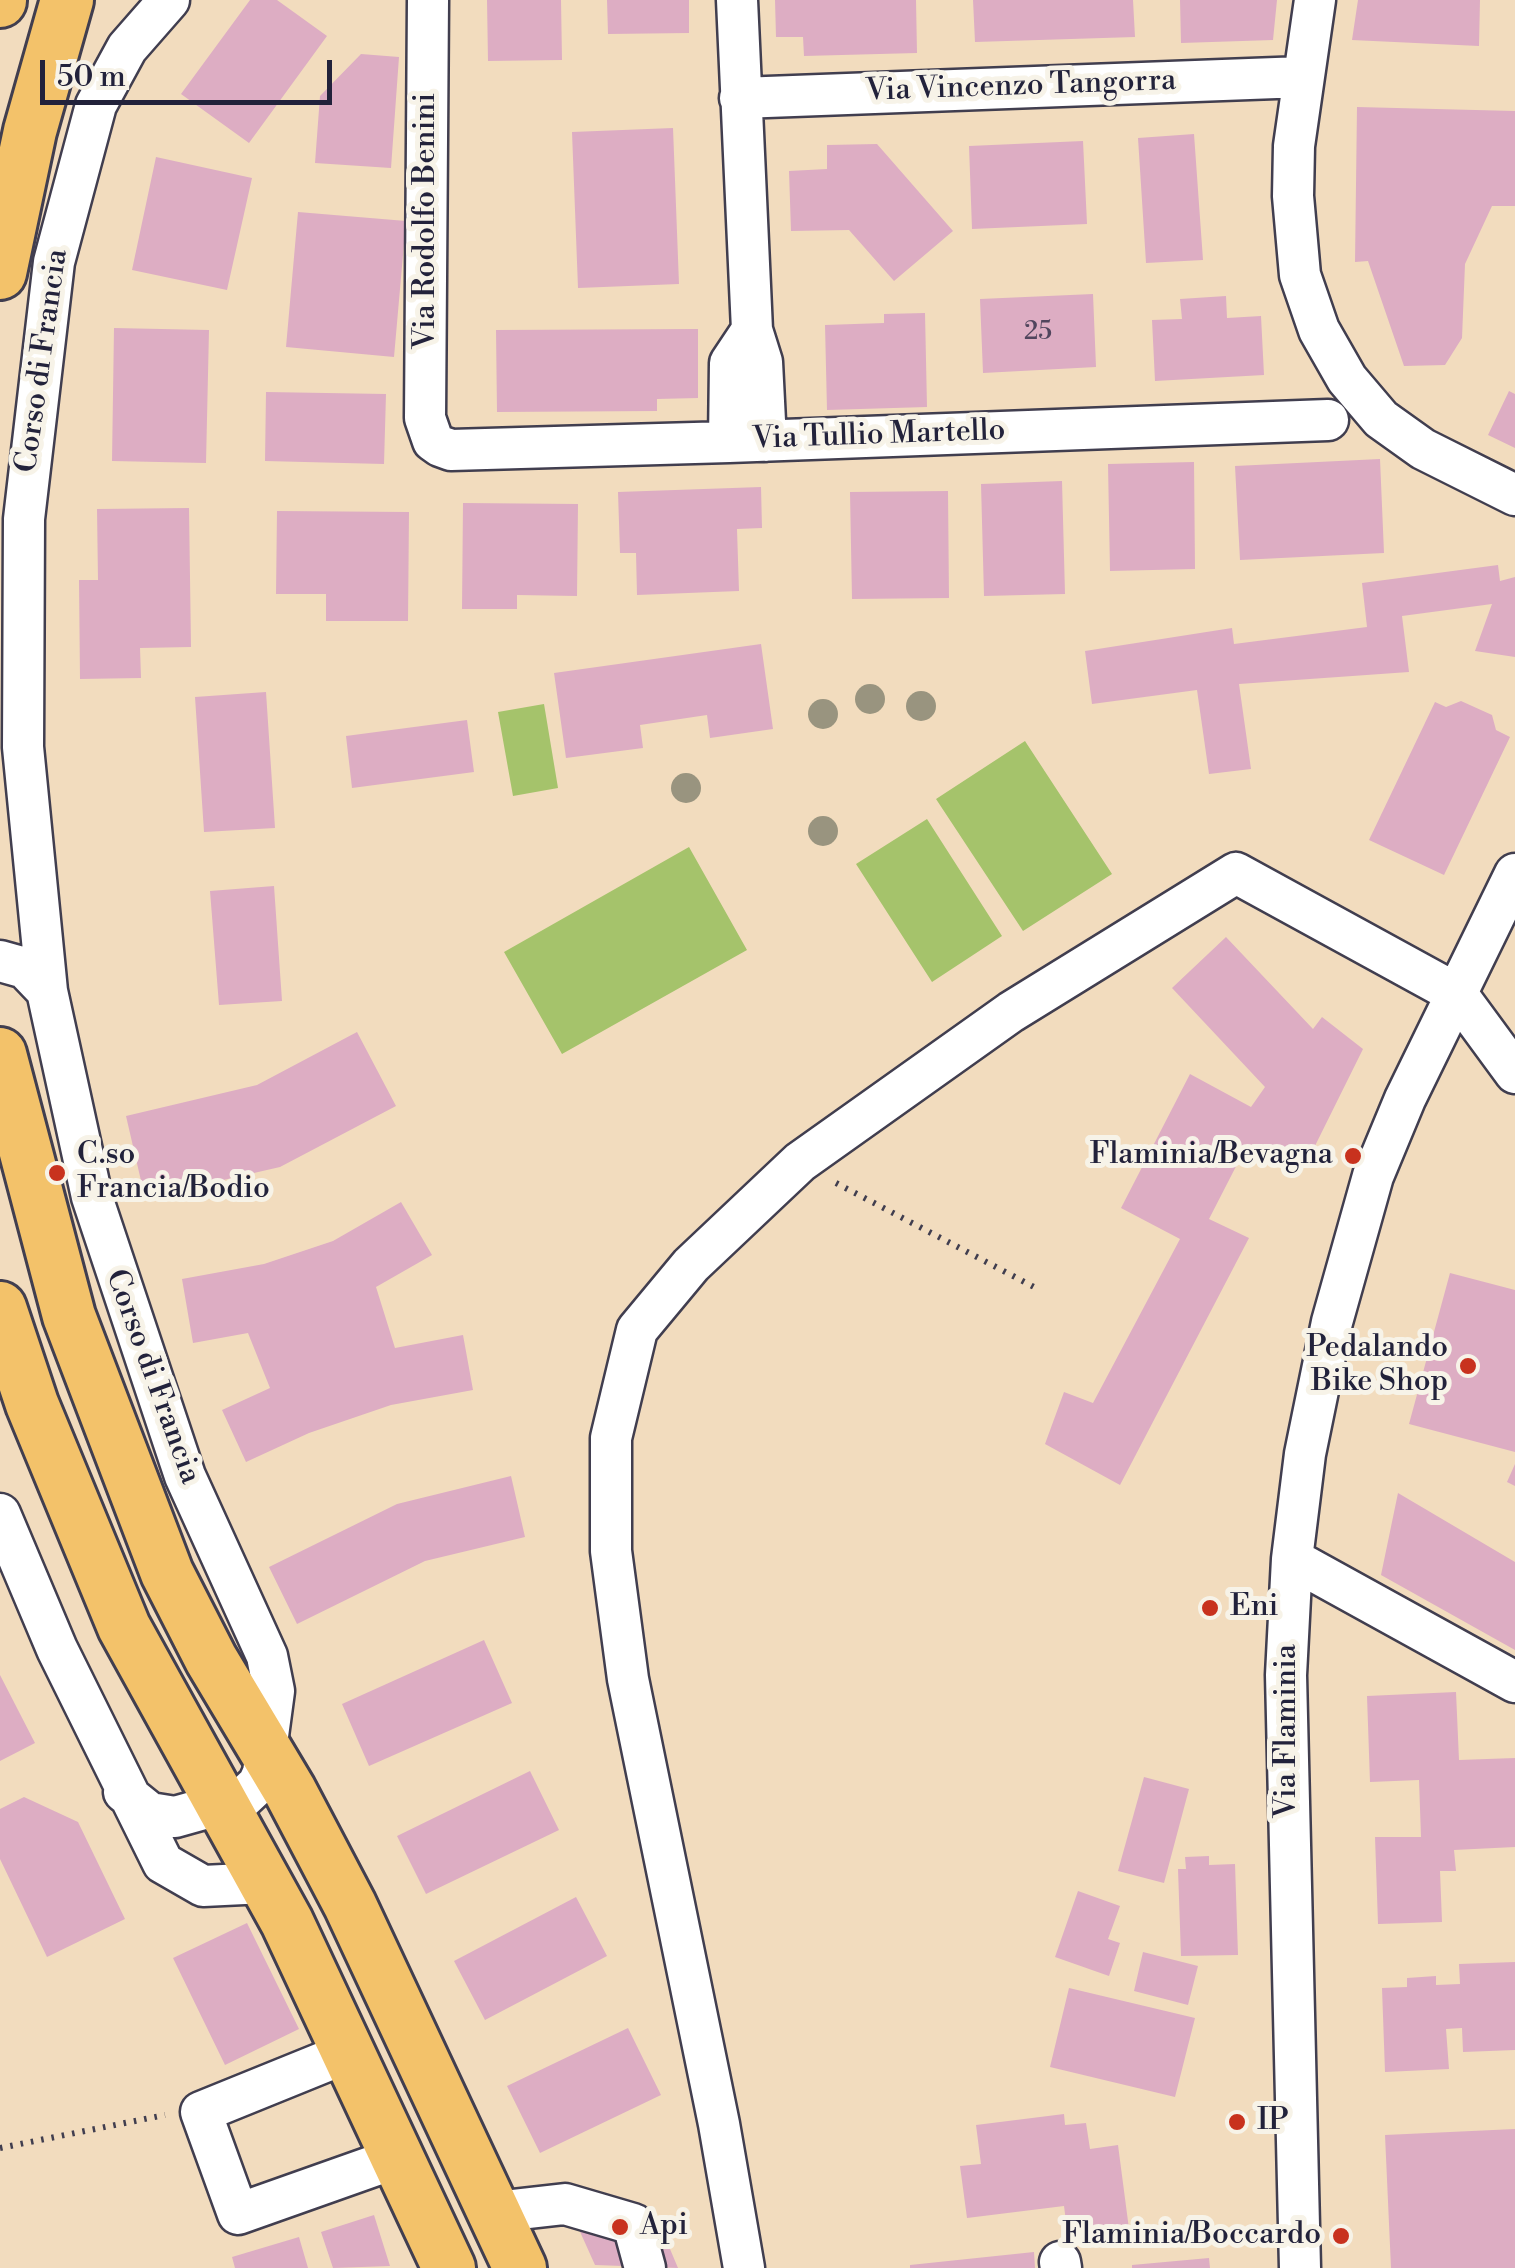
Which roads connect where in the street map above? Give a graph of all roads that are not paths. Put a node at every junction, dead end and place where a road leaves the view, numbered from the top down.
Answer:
1 (67, 0) edge
2 (130, 0) edge
3 (169, 0) edge
4 (428, 0) edge
5 (737, 0) edge
6 (1314, 0) edge
7 (127, 48) junction
8 (1303, 77) junction
9 (740, 98) junction
10 (0, 272) edge
11 (1328, 420) dead end
12 (433, 440) joint
13 (748, 441) junction
14 (1515, 495) edge
15 (11, 762) edge
16 (1514, 879) edge
17 (0, 961) edge
18 (48, 991) junction
19 (1457, 994) junction
20 (0, 1054) edge
21 (1515, 1073) edge
22 (0, 1308) edge
23 (0, 1514) edge
24 (1292, 1560) junction
25 (1515, 1682) edge
26 (267, 1754) junction
27 (124, 1792) junction
28 (222, 1808) junction
29 (265, 1883) junction
30 (349, 2052) junction
31 (399, 2156) junction
32 (494, 2212) junction
33 (449, 2268) edge
34 (520, 2268) edge
35 (645, 2268) edge
36 (744, 2268) edge
37 (1300, 2268) edge

1 - 10 main road, Corso di Francia
2 - 7 street
3 - 7 street
4 - 12 street, Via Rodolfo Benini
5 - 9 street
6 - 8 street
7 - 15 street, Corso di Francia
8 - 9 street, Via Vincenzo Tangorra
8 - 14 street
9 - 13 street
11 - 13 street, Via Tullio Martello
12 - 13 street, Via Tullio Martello
15 - 18 street, Corso di Francia
16 - 19 street, Via Flaminia
17 - 18 street
18 - 26 street, Corso di Francia
19 - 21 street
19 - 24 street, Via Flaminia
19 - 36 street
20 - 26 main road, Corso di Francia
22 - 28 main road
23 - 27 street
24 - 25 street
24 - 37 street, Via Flaminia
26 - 28 street
26 - 32 main road, Corso di Francia
27 - 28 street
27 - 29 street
28 - 29 main road
29 - 30 main road
30 - 31 main road
30 - 31 street
31 - 33 main road
32 - 34 main road, Corso di Francia
32 - 35 street

